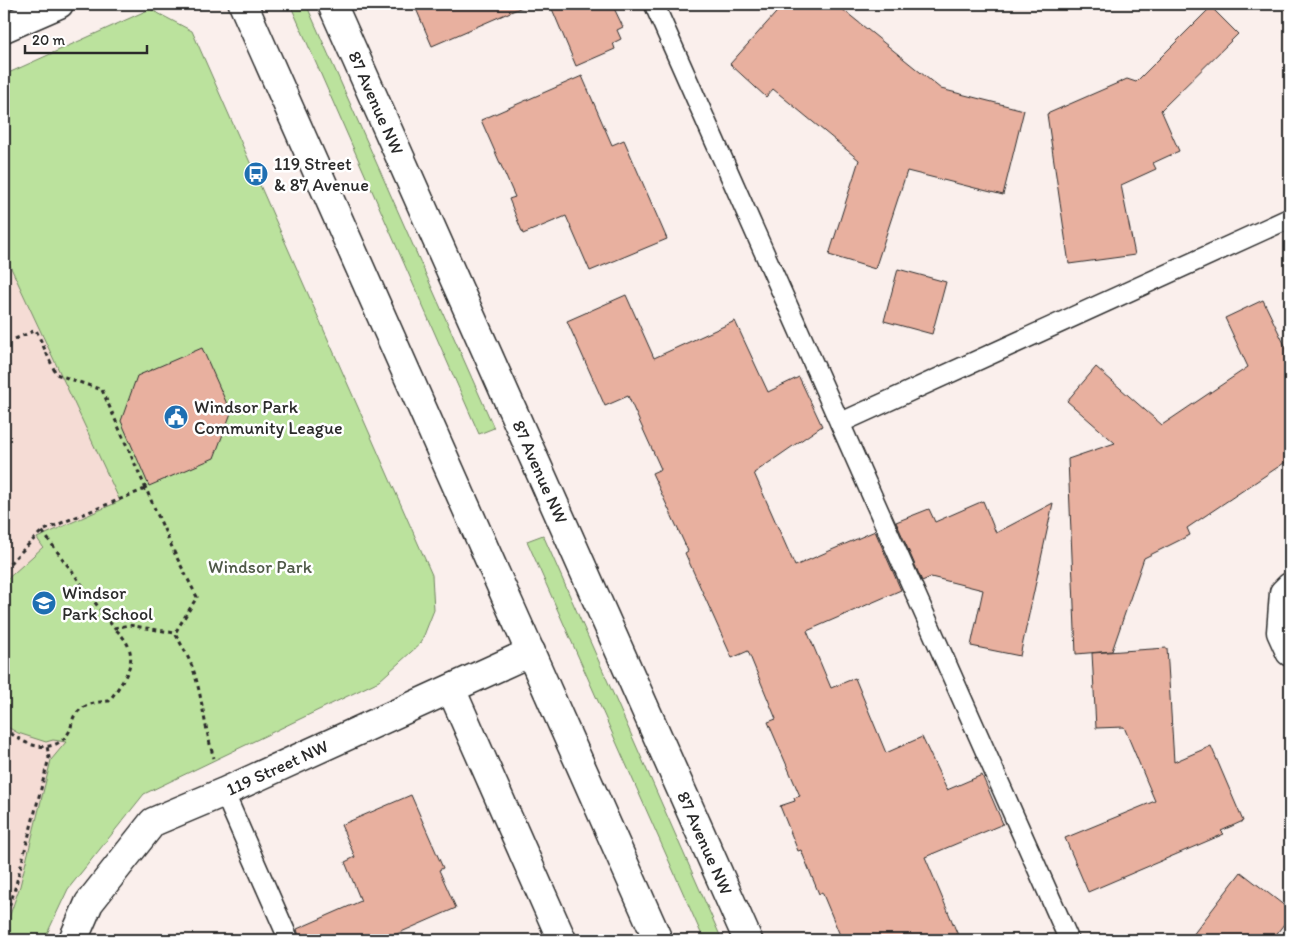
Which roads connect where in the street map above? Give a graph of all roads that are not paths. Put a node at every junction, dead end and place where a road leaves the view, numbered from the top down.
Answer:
1 (59, 4) edge
2 (243, 4) edge
3 (332, 4) edge
4 (654, 4) edge
5 (4, 28) edge
6 (1290, 218) edge
7 (840, 423) junction
8 (1290, 587) edge
9 (531, 652) junction
10 (1290, 652) edge
11 (451, 689) junction
12 (224, 792) junction
13 (72, 940) edge
14 (289, 940) edge
15 (562, 940) edge
16 (658, 940) edge
17 (748, 940) edge
18 (1069, 940) edge

1 - 5 street
2 - 9 street
3 - 17 street, 87 Avenue NW
4 - 7 lane
6 - 7 lane
7 - 18 lane
8 - 10 street
9 - 11 street, 119 Street NW
9 - 16 street
11 - 12 street, 119 Street NW
11 - 15 street
12 - 13 street, 119 Street NW
12 - 14 lane

